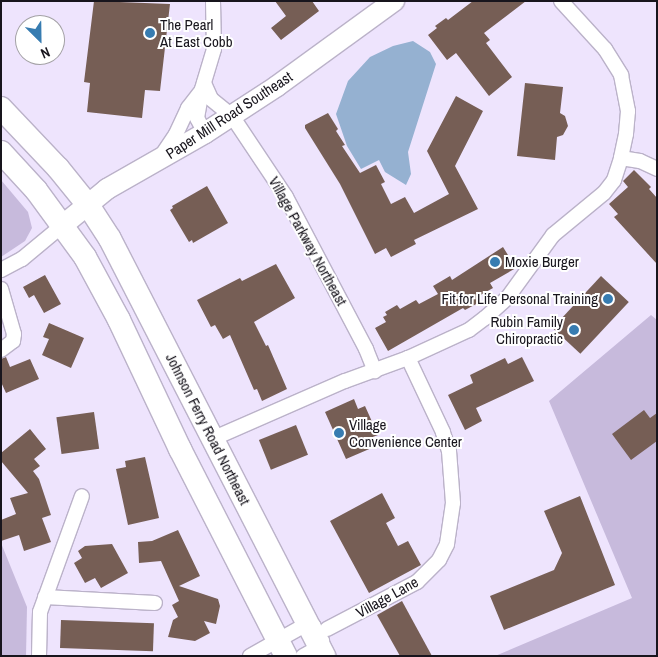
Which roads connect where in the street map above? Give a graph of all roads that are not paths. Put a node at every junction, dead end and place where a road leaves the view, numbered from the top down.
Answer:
1 (213, 1) edge
2 (394, 1) edge
3 (561, 1) edge
4 (203, 86) junction
5 (1, 108) edge
6 (232, 116) junction
7 (205, 133) junction
8 (1, 152) edge
9 (621, 158) junction
10 (159, 160) junction
11 (657, 169) edge
12 (88, 205) junction
13 (63, 225) junction
14 (1, 270) edge
15 (1, 289) edge
16 (1, 350) edge
17 (408, 358) junction
18 (375, 370) junction
19 (212, 439) junction
20 (82, 496) dead end
21 (45, 597) junction
22 (155, 603) dead end
23 (316, 642) edge
24 (282, 648) edge
25 (39, 656) edge
26 (250, 656) edge

1 - 4 street
2 - 6 street, Paper Mill Road Southeast
3 - 9 street
4 - 6 street, Village Parkway Northeast
4 - 7 street
4 - 10 street
5 - 12 main road, Johnson Ferry Road Northeast
6 - 7 street, Paper Mill Road Southeast
6 - 18 street, Village Parkway Northeast
7 - 10 street, Paper Mill Road Southeast
8 - 13 main road, Johnson Ferry Road Northeast
9 - 11 street
9 - 17 street
10 - 12 street, Paper Mill Road Southeast
12 - 13 street, Paper Mill Road Southeast
12 - 19 main road, Johnson Ferry Road Northeast
13 - 14 street
13 - 24 main road, Johnson Ferry Road Northeast
15 - 16 street
17 - 18 street
17 - 23 street, Village Lane
18 - 19 street
19 - 23 main road, Johnson Ferry Road Northeast
20 - 21 street
21 - 22 street
21 - 25 street
23 - 24 street, Village Lane
24 - 26 street, Village Lane

